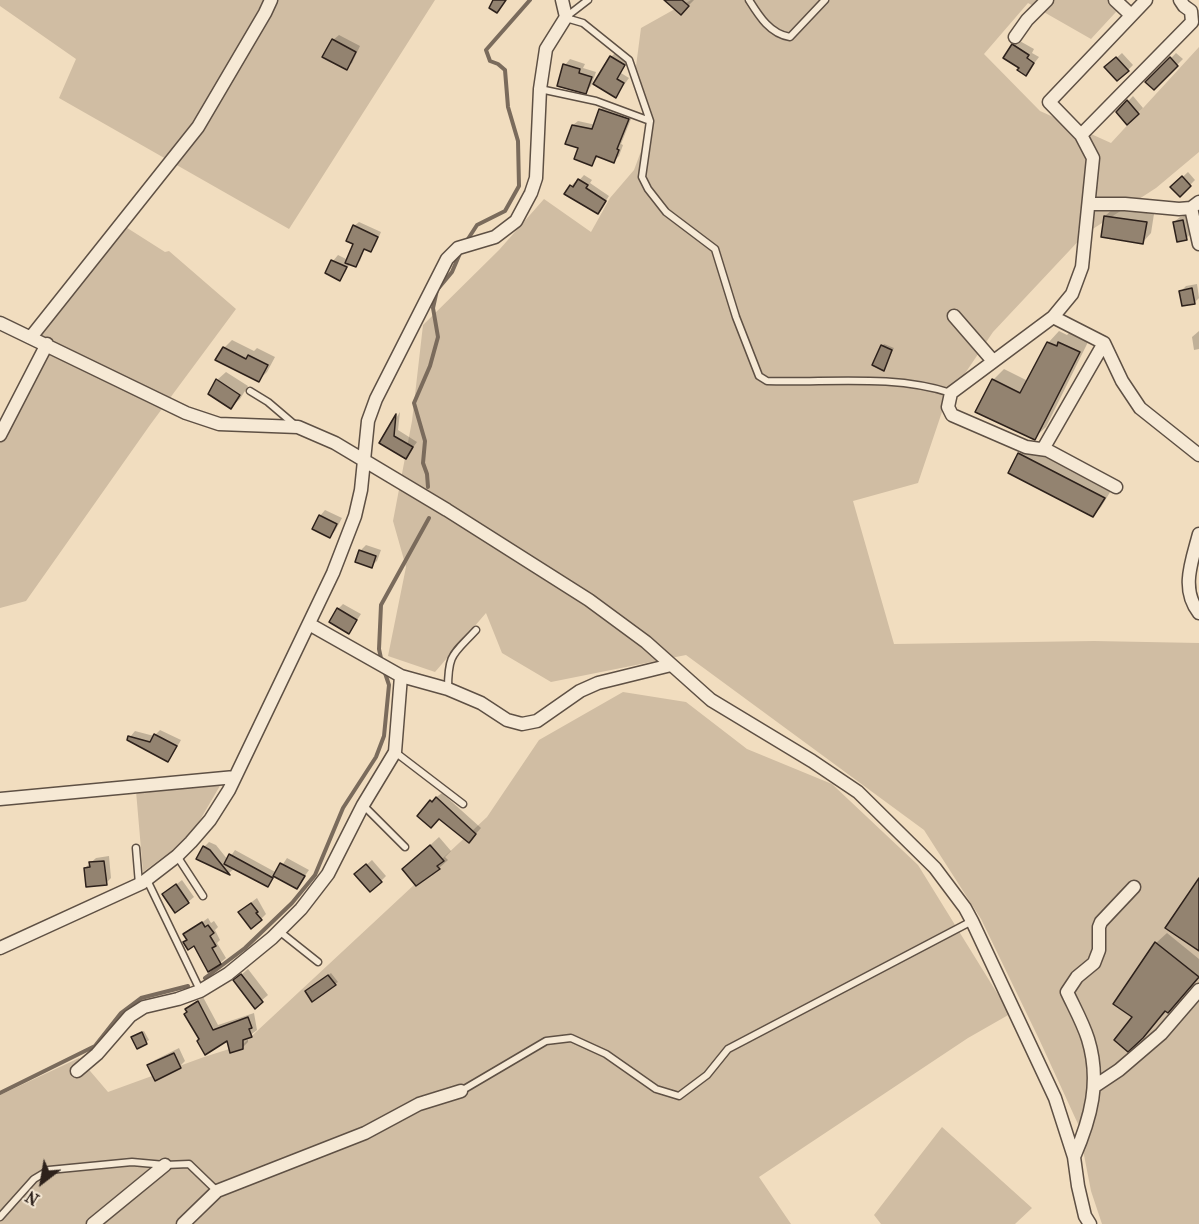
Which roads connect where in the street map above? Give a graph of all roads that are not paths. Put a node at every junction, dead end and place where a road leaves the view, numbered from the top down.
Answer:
1 (271, 0) edge
2 (562, 0) edge
3 (588, 0) edge
4 (749, 0) edge
5 (825, 0) edge
6 (1047, 0) edge
7 (1115, 0) edge
8 (1146, 0) edge
9 (1180, 0) edge
10 (1131, 15) junction
11 (566, 17) junction
12 (1015, 37) dead end
13 (540, 89) junction
14 (650, 121) junction
15 (1081, 135) junction
16 (1090, 204) junction
17 (1195, 205) edge
18 (1199, 244) edge
19 (954, 316) dead end
20 (1053, 317) junction
21 (0, 323) edge
22 (31, 337) junction
23 (1104, 343) junction
24 (47, 344) junction
25 (993, 361) junction
26 (250, 391) dead end
27 (951, 393) junction
28 (298, 427) junction
29 (0, 435) edge
30 (1043, 449) junction
31 (1199, 455) edge
32 (363, 459) junction
33 (1116, 487) dead end
34 (1199, 534) edge
35 (1199, 613) edge
36 (309, 624) junction
37 (476, 630) dead end
38 (671, 665) junction
39 (401, 676) junction
40 (448, 689) junction
41 (395, 752) junction
42 (235, 777) junction
43 (0, 799) edge
44 (463, 804) dead end
45 (363, 805) junction
46 (405, 847) dead end
47 (136, 848) dead end
48 (177, 856) junction
49 (143, 882) junction
50 (1134, 887) dead end
51 (203, 896) dead end
52 (972, 921) junction
53 (279, 931) junction
54 (0, 948) edge
55 (318, 962) dead end
56 (1199, 990) edge
57 (200, 991) junction
58 (77, 1071) dead end
59 (1095, 1086) junction
60 (461, 1091) joint
61 (1074, 1156) junction
62 (165, 1165) junction
63 (217, 1191) junction
64 (0, 1217) edge
65 (93, 1224) edge
66 (183, 1224) edge
67 (1090, 1224) edge

1 - 22 street
2 - 11 street
3 - 11 lane
4 - 5 lane
6 - 12 street
7 - 10 street
8 - 10 street
9 - 15 street
10 - 15 street
11 - 13 street
11 - 14 lane
13 - 14 lane
13 - 32 street
14 - 27 lane
15 - 16 street
16 - 17 street
16 - 20 street
17 - 18 street
19 - 25 street
20 - 23 street
20 - 25 street
21 - 22 street
22 - 24 street
23 - 30 street
23 - 31 street
24 - 28 street
24 - 29 street
25 - 27 street
26 - 28 lane
27 - 30 street
28 - 32 street
30 - 33 street
32 - 36 street
32 - 38 street
34 - 35 street
36 - 39 street
36 - 42 street
37 - 40 lane
38 - 40 street
38 - 52 street
39 - 40 street
39 - 41 street
41 - 44 lane
41 - 45 street
42 - 43 street
42 - 48 street
45 - 46 lane
45 - 53 street
47 - 49 lane
48 - 49 street
48 - 51 lane
49 - 54 street
49 - 57 lane
50 - 59 street
52 - 60 lane
52 - 61 street
53 - 55 lane
53 - 57 street
56 - 59 street
57 - 58 street
59 - 61 street
60 - 63 street
61 - 67 street
62 - 63 lane
62 - 64 lane
62 - 65 street
63 - 66 street

